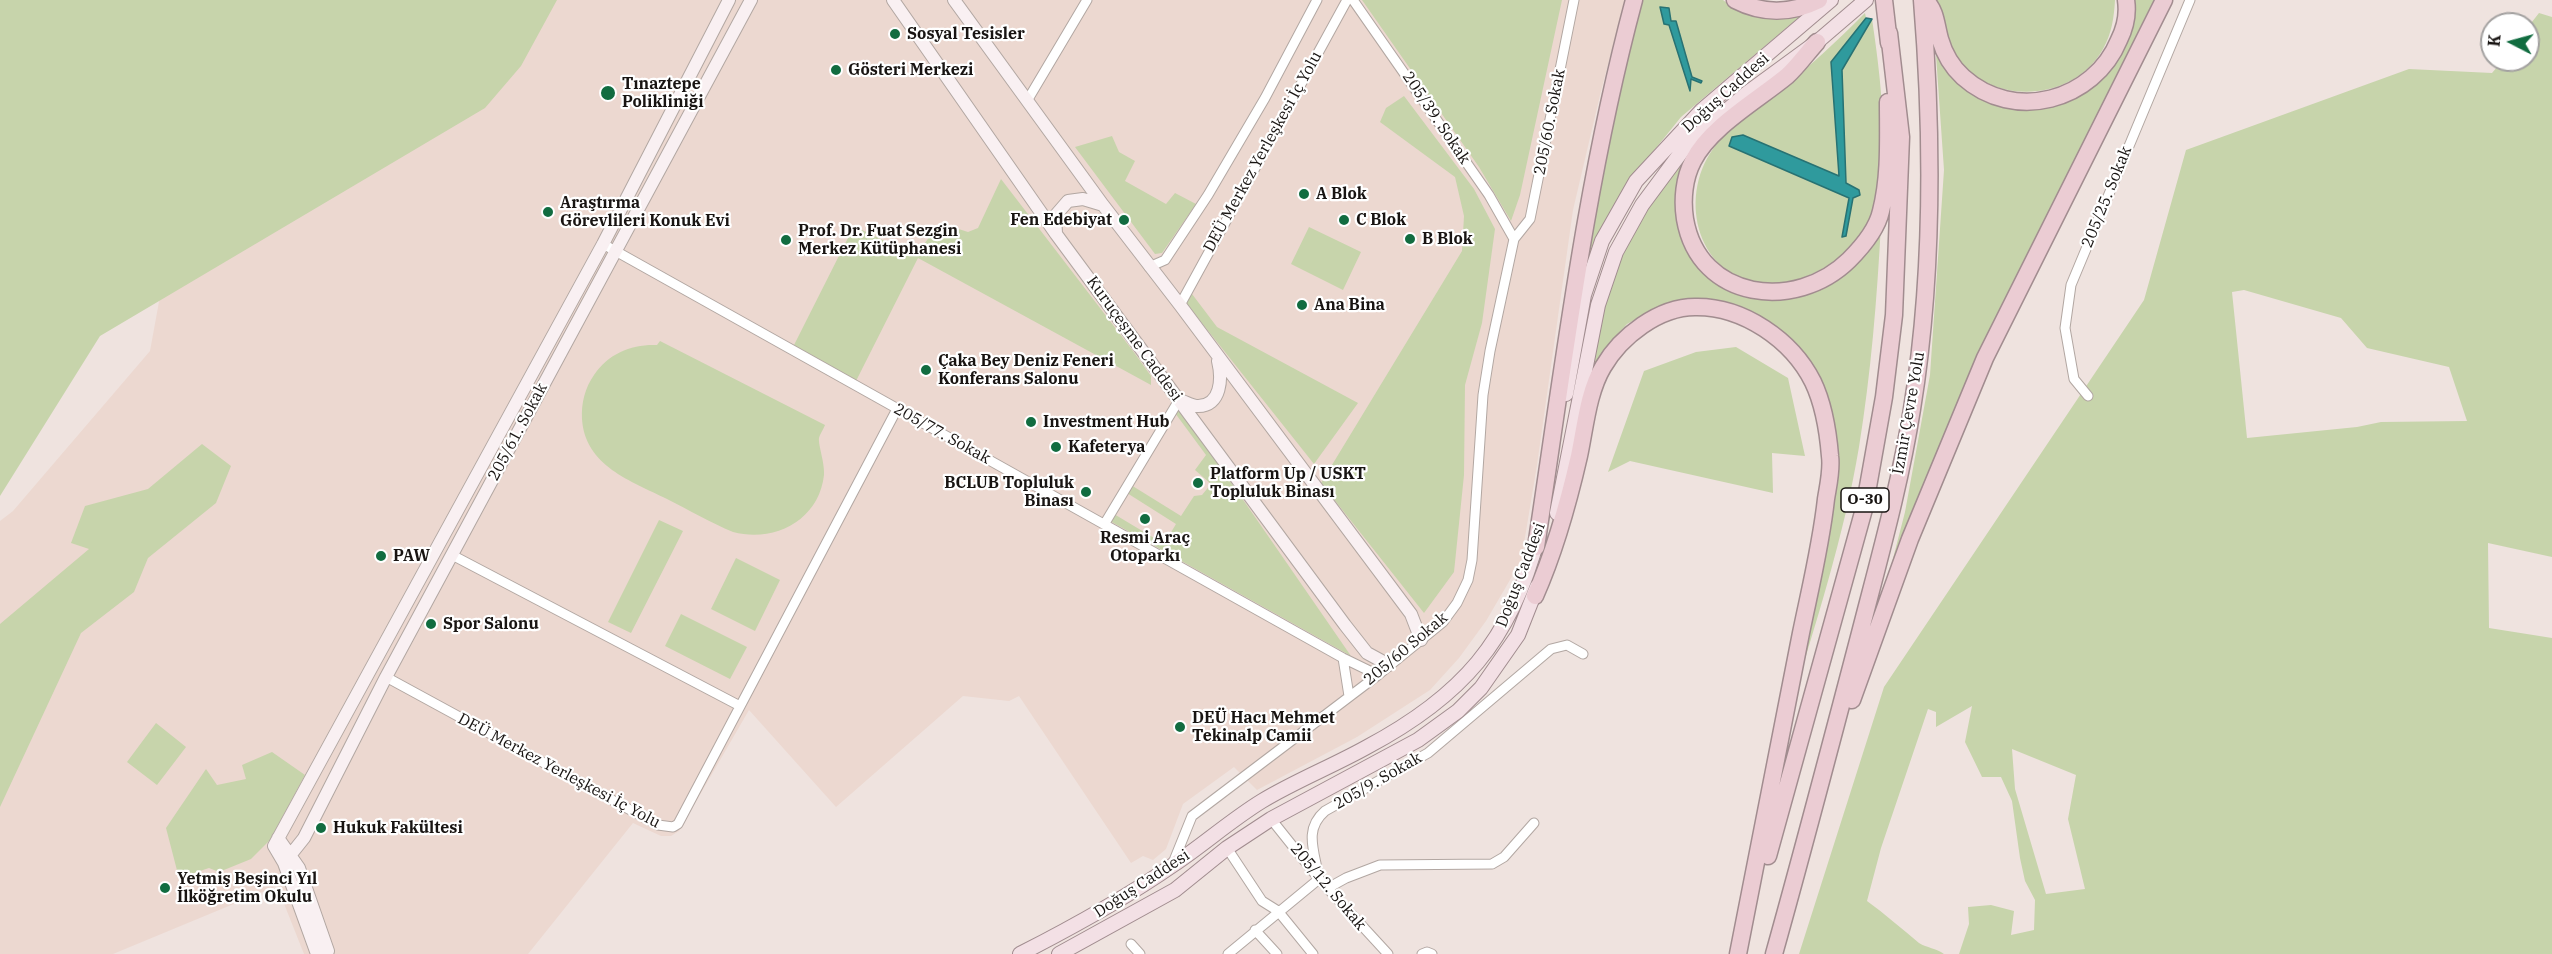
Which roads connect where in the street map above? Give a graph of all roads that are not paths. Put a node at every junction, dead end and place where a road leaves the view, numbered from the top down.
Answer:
1 (729, 0) edge
2 (751, 0) edge
3 (893, 0) edge
4 (954, 0) edge
5 (1087, 0) edge
6 (1317, 0) edge
7 (1347, 0) edge
8 (1353, 0) edge
9 (1574, 0) edge
10 (1634, 0) edge
11 (1735, 0) edge
12 (1819, 0) edge
13 (1831, 0) edge
14 (1866, 0) edge
15 (1884, 0) edge
16 (1924, 0) edge
17 (2126, 0) edge
18 (2164, 0) edge
19 (2190, 0) edge
20 (1890, 33) junction
21 (1817, 42) junction
22 (1027, 101) junction
23 (1103, 205) junction
24 (1056, 234) junction
25 (1514, 238) junction
26 (603, 244) junction
27 (615, 253) junction
28 (1149, 267) junction
29 (1180, 304) junction
30 (1216, 354) junction
31 (2088, 396) dead end
32 (1179, 400) junction
33 (897, 409) junction
34 (1105, 524) junction
35 (1536, 547) junction
36 (452, 555) junction
37 (1535, 596) junction
38 (1421, 640) junction
39 (1583, 654) dead end
40 (1343, 658) junction
41 (1389, 665) junction
42 (1378, 675) junction
43 (386, 677) junction
44 (1349, 696) junction
45 (740, 706) junction
46 (1817, 800) junction
47 (1271, 819) junction
48 (1533, 823) dead end
49 (1184, 839) junction
50 (1205, 843) junction
51 (1227, 848) junction
52 (287, 859) junction
53 (1170, 867) junction
54 (1319, 879) junction
55 (1328, 888) junction
56 (1278, 911) junction
57 (1255, 930) junction
58 (1131, 945) dead end
59 (322, 953) edge
60 (1020, 954) edge
61 (1059, 954) edge
62 (1140, 954) edge
63 (1228, 954) edge
64 (1277, 954) edge
65 (1314, 954) edge
66 (1388, 954) edge
67 (1422, 954) edge
68 (1432, 954) edge
69 (1740, 954) edge
70 (1774, 954) edge

1 - 26 main road, 205/61. Sokak
2 - 27 main road, 205/61. Sokak
3 - 24 main road, Kuruçeşme Caddesi
4 - 22 main road
5 - 22 street
6 - 28 street, DEÜ Merkez Yerleşkesi İç Yolu
7 - 29 street, DEÜ Merkez Yerleşkesi İç Yolu
8 - 25 street, 205/39. Sokak
9 - 25 street, 205/60. Sokak
10 - 35 highway
11 - 12 highway
13 - 35 main road, Doğuş Caddesi
14 - 21 main road, Doğuş Caddesi
15 - 20 highway, O-30
16 - 17 highway
16 - 46 highway, İzmir Çevre Yolu / O-30
18 - 46 highway
19 - 31 street, 205/25. Sokak
20 - 21 highway
20 - 69 highway, İzmir Çevre Yolu / O-30
21 - 37 main road, Doğuş Caddesi
22 - 23 main road
23 - 24 main road
23 - 28 main road
24 - 32 main road, Kuruçeşme Caddesi
25 - 38 street, 205/60 Sokak
26 - 27 street, 205/77. Sokak
26 - 52 main road, 205/61. Sokak
27 - 33 street, 205/77. Sokak
27 - 36 main road, 205/61. Sokak
28 - 29 main road
29 - 30 main road
30 - 32 main road
30 - 38 main road
32 - 34 street
32 - 41 main road, Kuruçeşme Caddesi
33 - 34 street, 205/77. Sokak
33 - 45 street, DEÜ Merkez Yerleşkesi İç Yolu
34 - 40 street, 205/77. Sokak
35 - 50 main road, Doğuş Caddesi
36 - 43 main road, 205/61. Sokak
36 - 45 street
37 - 47 main road, Doğuş Caddesi
37 - 69 highway
38 - 41 street, 205/60 Sokak
39 - 54 street, 205/9. Sokak
40 - 42 street, 205/77. Sokak
40 - 44 street
41 - 42 street, 205/60 Sokak
42 - 44 street, 205/60 Sokak
43 - 45 street, DEÜ Merkez Yerleşkesi İç Yolu
43 - 52 main road, 205/61. Sokak
44 - 49 street, 205/60 Sokak
46 - 70 highway, İzmir Çevre Yolu / O-30
47 - 51 main road, Doğuş Caddesi
47 - 54 street, 205/12. Sokak
48 - 55 street
49 - 50 street
49 - 53 street, 205/60 Sokak
50 - 53 main road, Doğuş Caddesi
51 - 56 street
51 - 61 main road, Doğuş Caddesi
52 - 59 main road
53 - 60 main road, Doğuş Caddesi
54 - 55 street, 205/12. Sokak
54 - 56 street
55 - 66 street, 205/12. Sokak
56 - 57 street
56 - 65 street
57 - 63 street
57 - 64 street
58 - 62 street
67 - 68 street

